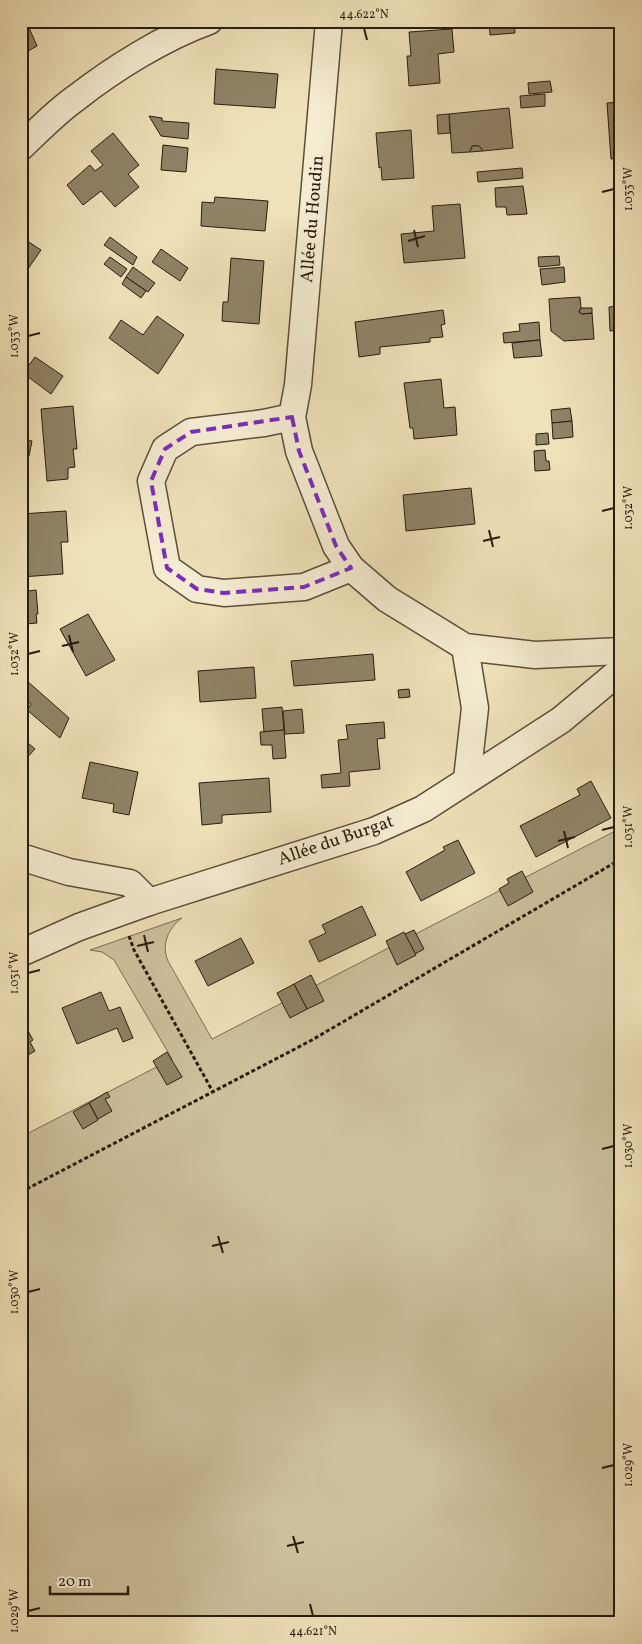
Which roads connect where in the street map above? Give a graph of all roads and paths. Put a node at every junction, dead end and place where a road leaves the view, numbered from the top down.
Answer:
1 (209, 21) edge
2 (329, 21) edge
3 (21, 146) edge
4 (292, 417) junction
5 (351, 568) junction
6 (464, 646) junction
7 (621, 651) edge
8 (621, 670) edge
9 (467, 779) junction
10 (21, 858) edge
11 (621, 860) edge
12 (149, 902) junction
13 (119, 913) junction
14 (21, 953) edge
15 (213, 1092) junction
16 (21, 1192) edge

1 - 3 street
2 - 4 street, Allée du Houdin
4 - 5 street, Allée du Houdin
4 - 5 street
5 - 6 street, Allée du Houdin
6 - 7 street, Allée du Houdin
6 - 9 street
8 - 9 street, Allée du Burgat
9 - 12 street, Allée du Burgat
10 - 12 street
11 - 15 path
12 - 13 street, Allée du Burgat
13 - 14 street, Allée du Burgat
13 - 15 path
15 - 16 path

